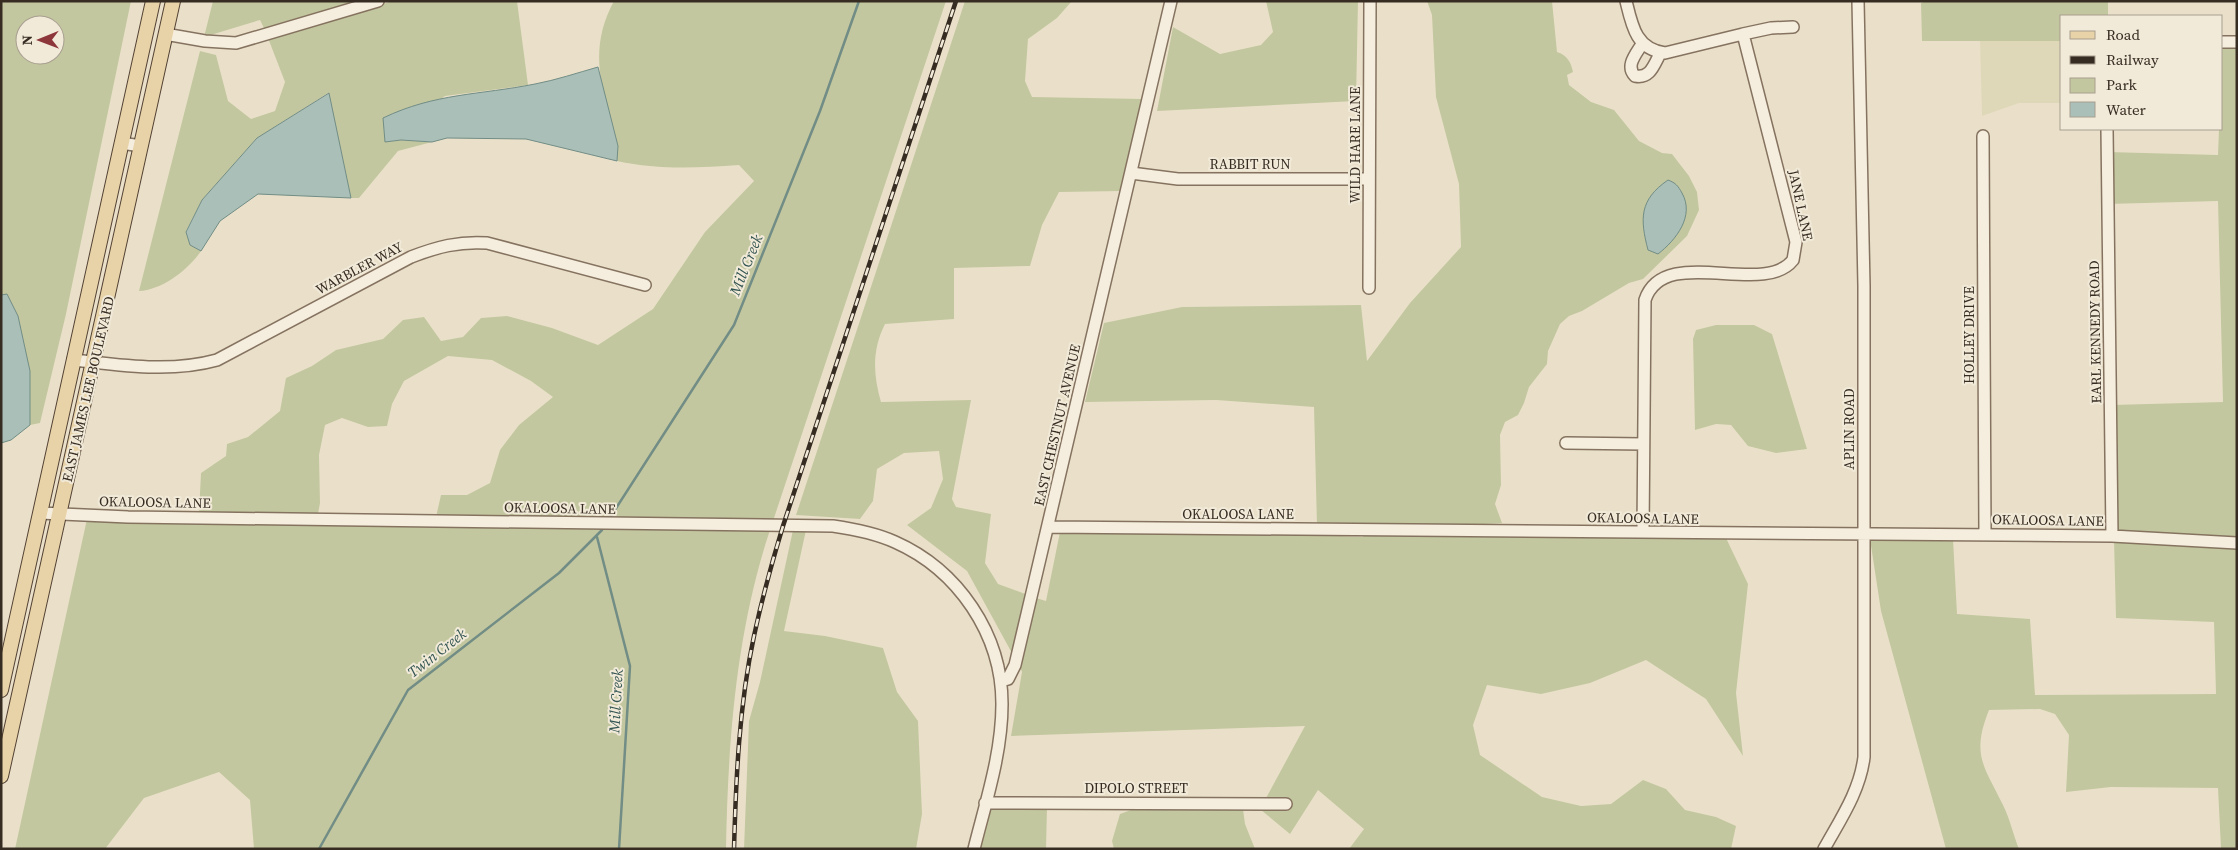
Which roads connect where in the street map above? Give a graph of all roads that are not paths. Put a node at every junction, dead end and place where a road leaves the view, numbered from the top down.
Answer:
1 (152, 1) edge
2 (173, 1) edge
3 (378, 1) edge
4 (1172, 1) edge
5 (1370, 1) edge
6 (1626, 1) edge
7 (1858, 1) edge
8 (1792, 27) dead end
9 (166, 34) junction
10 (1743, 34) junction
11 (2223, 42) edge
12 (2237, 42) edge
13 (1642, 44) junction
14 (1660, 52) junction
15 (2108, 130) edge
16 (1982, 136) dead end
17 (121, 143) junction
18 (141, 146) junction
19 (1131, 173) junction
20 (1369, 179) junction
21 (645, 285) dead end
22 (1369, 288) dead end
23 (73, 360) junction
24 (94, 362) junction
25 (1566, 443) dead end
26 (1643, 444) junction
27 (40, 513) junction
28 (60, 514) junction
29 (1049, 527) junction
30 (1643, 532) junction
31 (1985, 534) junction
32 (1863, 535) junction
33 (2112, 536) junction
34 (2237, 543) edge
35 (1001, 681) junction
36 (1, 690) edge
37 (1, 775) edge
38 (985, 803) junction
39 (1286, 804) dead end
40 (974, 849) edge
41 (1824, 849) edge

1 - 17 main road, EAST JAMES LEE BOULEVARD
2 - 9 main road, EAST JAMES LEE BOULEVARD
3 - 9 street
4 - 19 street, EAST CHESTNUT AVENUE
5 - 20 street, WILD HARE LANE
6 - 13 street
7 - 32 street, APLIN ROAD
8 - 10 street
9 - 18 main road, EAST JAMES LEE BOULEVARD
10 - 14 street
10 - 26 street, JANE LANE
11 - 12 street
13 - 14 street
13 - 14 street
15 - 33 street, EARL KENNEDY ROAD
16 - 31 street, HOLLEY DRIVE
17 - 18 street
17 - 23 main road, EAST JAMES LEE BOULEVARD
18 - 24 main road, EAST JAMES LEE BOULEVARD
19 - 20 street, RABBIT RUN
19 - 29 street, EAST CHESTNUT AVENUE
20 - 22 street, WILD HARE LANE
21 - 24 street, WARBLER WAY
23 - 24 street, WARBLER WAY
23 - 27 main road, EAST JAMES LEE BOULEVARD
24 - 28 main road, EAST JAMES LEE BOULEVARD
25 - 26 street
26 - 30 street, JANE LANE
27 - 28 street, OKALOOSA LANE
27 - 36 main road, EAST JAMES LEE BOULEVARD
28 - 35 street, OKALOOSA LANE
28 - 37 main road, EAST JAMES LEE BOULEVARD
29 - 30 street, OKALOOSA LANE
29 - 35 street, EAST CHESTNUT AVENUE
30 - 32 street, OKALOOSA LANE
31 - 32 street, OKALOOSA LANE
31 - 33 street, OKALOOSA LANE
32 - 41 street, APLIN ROAD
33 - 34 street, OKALOOSA LANE
35 - 38 street
38 - 39 street, DIPOLO STREET
38 - 40 street

